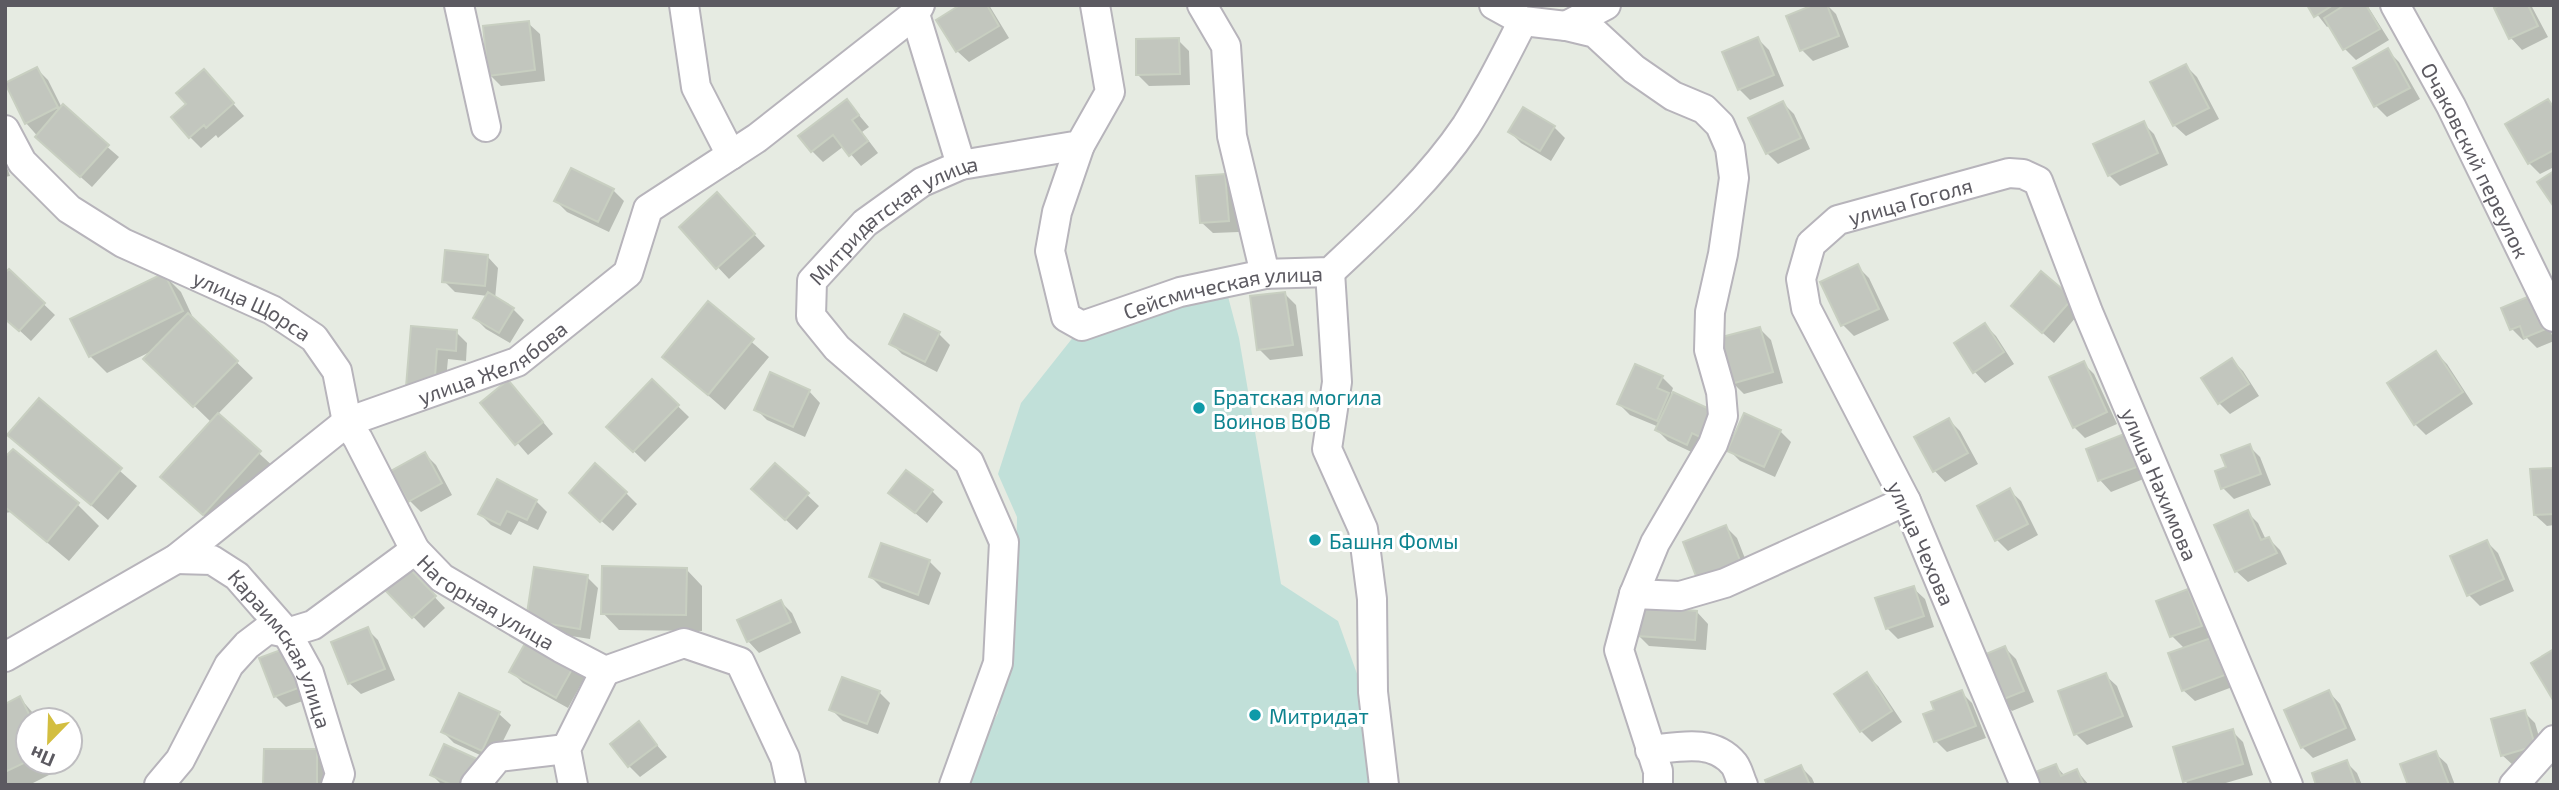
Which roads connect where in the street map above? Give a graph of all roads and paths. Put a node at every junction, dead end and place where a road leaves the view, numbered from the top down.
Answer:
1 (459, 5) edge
2 (684, 5) edge
3 (1095, 5) edge
4 (1202, 5) edge
5 (1494, 5) edge
6 (1606, 5) edge
7 (2395, 5) edge
8 (917, 10) edge
9 (1522, 21) junction
10 (1566, 26) junction
11 (486, 127) dead end
12 (5, 130) edge
13 (1080, 145) junction
14 (731, 155) junction
15 (961, 165) junction
16 (2038, 181) joint
17 (1330, 272) junction
18 (1265, 274) junction
19 (1806, 308) joint
20 (2554, 317) edge
21 (347, 422) junction
22 (1906, 501) junction
23 (415, 550) junction
24 (176, 559) junction
25 (1634, 594) junction
26 (287, 633) junction
27 (5, 657) edge
28 (606, 671) junction
29 (2554, 740) edge
30 (566, 749) junction
31 (1650, 750) junction
32 (159, 785) edge
33 (336, 785) edge
34 (475, 785) edge
35 (573, 785) edge
36 (790, 785) edge
37 (954, 785) edge
38 (1384, 785) edge
39 (1658, 785) edge
40 (1742, 785) edge
41 (2025, 785) edge
42 (2288, 785) edge
43 (2514, 785) edge

1 - 11 street
2 - 14 street
3 - 13 street
4 - 18 street
5 - 9 street
6 - 10 street
7 - 20 street, Очаковский переулок
8 - 14 street, улица Желябова
8 - 15 street
9 - 10 street
9 - 17 street, Сейсмическая улица
10 - 25 street
12 - 21 street, улица Щорса
13 - 15 street, Митридатская улица
13 - 18 street, Сейсмическая улица
14 - 21 street, улица Желябова
15 - 37 street, Митридатская улица
16 - 19 street, улица Гоголя
16 - 42 street, улица Нахимова
17 - 18 street, Сейсмическая улица
17 - 38 street
19 - 22 street, улица Чехова
21 - 23 street, улица Щорса
21 - 24 street, улица Желябова
22 - 25 street
22 - 41 street, улица Чехова
23 - 26 street, Нагорная улица
23 - 28 street, Нагорная улица
24 - 26 street, Караимская улица
24 - 27 street, улица Желябова
25 - 31 street
26 - 32 street, Нагорная улица
26 - 33 street, Караимская улица
28 - 30 street
28 - 36 street
29 - 43 street
30 - 34 street
30 - 35 street
31 - 39 street
31 - 40 street

